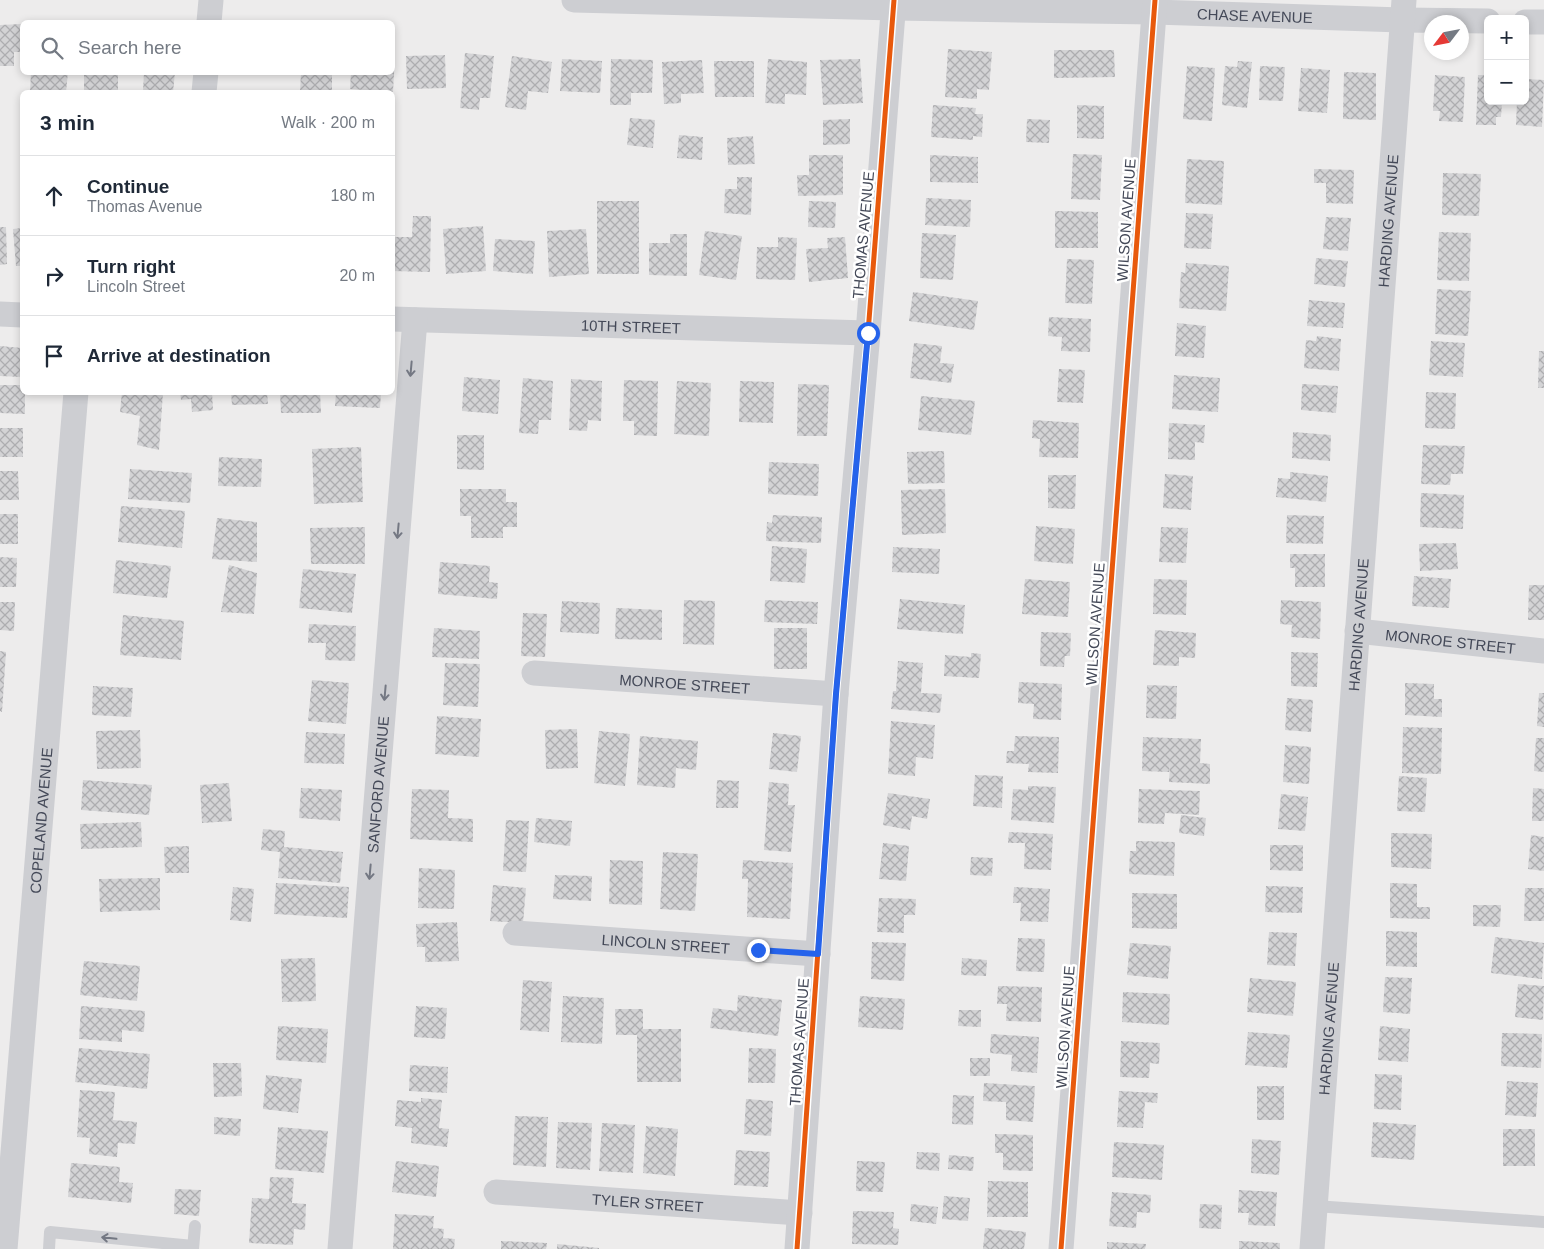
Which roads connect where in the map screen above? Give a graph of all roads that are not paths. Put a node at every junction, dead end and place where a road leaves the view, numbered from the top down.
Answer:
1 (211, 0) edge
2 (574, 0) edge
3 (585, 0) edge
4 (894, 4) edge
5 (1154, 6) edge
6 (1403, 10) edge
7 (210, 20) edge
8 (1484, 20) edge
9 (1529, 22) edge
10 (1544, 22) edge
11 (206, 75) edge
12 (204, 90) edge
13 (0, 314) edge
14 (20, 315) edge
15 (404, 320) edge
16 (868, 333) junction
17 (76, 395) edge
18 (1357, 631) junction
19 (1544, 651) edge
20 (534, 673) dead end
21 (836, 694) junction
22 (515, 933) dead end
23 (818, 954) junction
24 (496, 1192) dead end
25 (1315, 1206) junction
26 (800, 1213) junction
27 (1544, 1222) edge
28 (195, 1226) dead end
29 (193, 1248) edge
30 (5, 1249) edge
31 (49, 1249) edge
32 (340, 1249) edge
33 (798, 1249) edge
34 (1061, 1249) edge
35 (1312, 1249) edge

1 - 7 street
2 - 3 street, CHASE AVENUE
3 - 4 street, CHASE AVENUE
4 - 5 street, CHASE AVENUE
4 - 16 street, THOMAS AVENUE
5 - 6 street, CHASE AVENUE
5 - 34 street, WILSON AVENUE
6 - 8 street, CHASE AVENUE
6 - 18 street, HARDING AVENUE
9 - 10 street
11 - 12 street
13 - 14 street
15 - 16 street, 10TH STREET
15 -> 32 street, SANFORD AVENUE
16 - 21 street, THOMAS AVENUE
17 - 30 street, COPELAND AVENUE
18 - 19 street, MONROE STREET
18 - 25 street, HARDING AVENUE
20 - 21 street, MONROE STREET
21 - 23 street, THOMAS AVENUE
22 - 23 street, LINCOLN STREET
23 - 26 street, THOMAS AVENUE
24 - 26 street, TYLER STREET
25 - 27 lane
25 - 35 street, HARDING AVENUE
26 - 33 street, THOMAS AVENUE
28 - 29 lane
29 -> 31 lane

